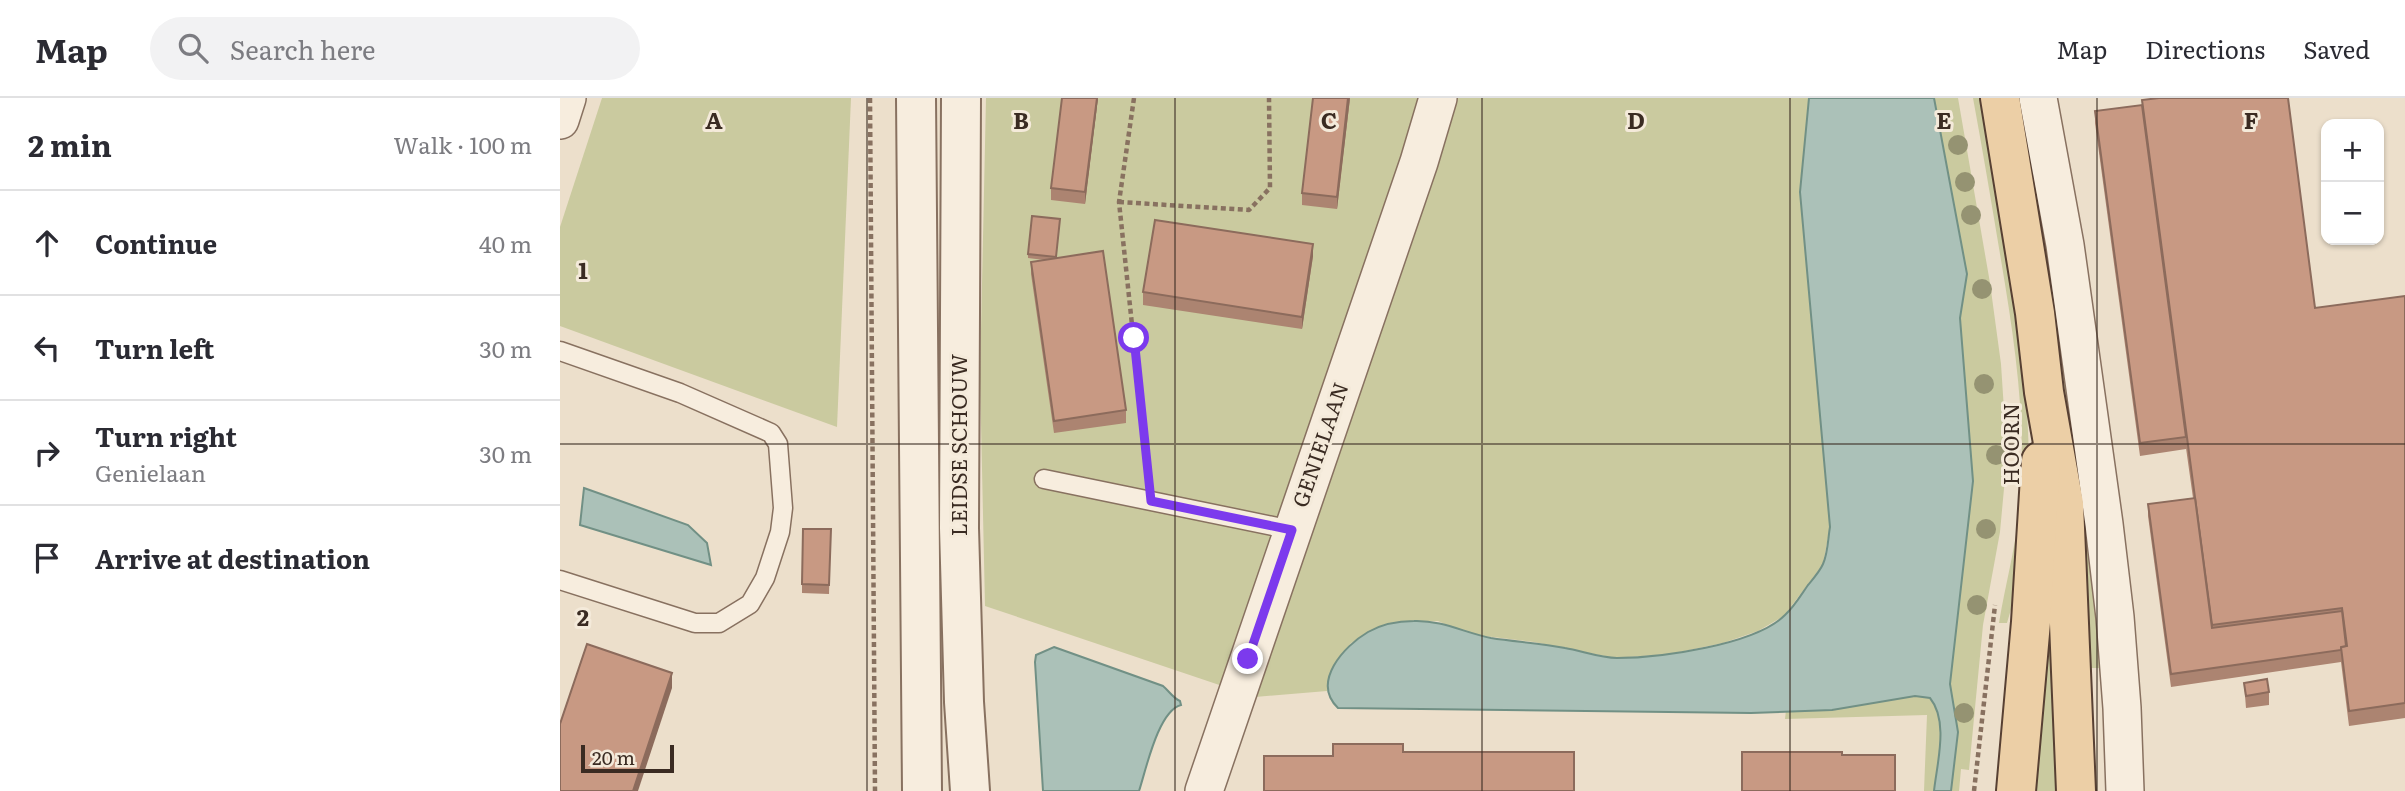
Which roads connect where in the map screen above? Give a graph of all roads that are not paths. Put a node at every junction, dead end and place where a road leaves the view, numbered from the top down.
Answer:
1 (567, 98) edge
2 (916, 98) edge
3 (961, 98) edge
4 (1438, 98) edge
5 (2000, 98) edge
6 (2038, 98) edge
7 (560, 120) edge
8 (560, 351) edge
9 (2044, 392) junction
10 (1044, 479) dead end
11 (1292, 530) junction
12 (560, 580) edge
13 (922, 791) edge
14 (970, 791) edge
15 (1204, 791) edge
16 (2016, 791) edge
17 (2076, 791) edge
18 (2125, 791) edge

1 - 7 street
2 - 13 street, LEIDSE SCHOUW
3 - 14 street, LEIDSE SCHOUW
4 - 11 street, GENIELAAN
5 - 9 main road, HOORN
6 - 18 street
8 - 12 lane
9 - 16 main road, HOORN
9 - 17 main road, HOORN
10 - 11 lane
11 - 15 street, GENIELAAN

